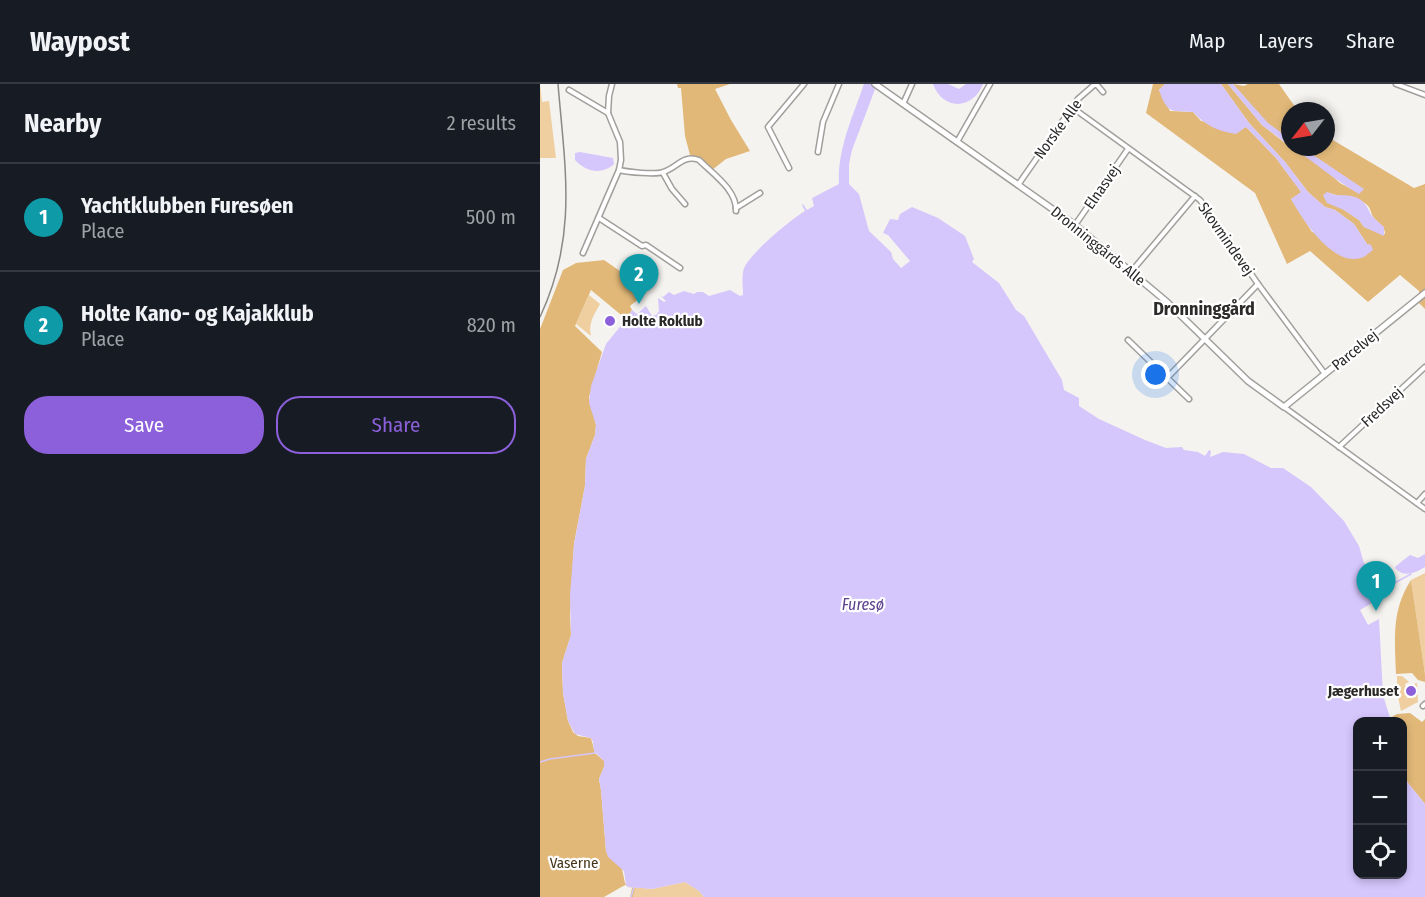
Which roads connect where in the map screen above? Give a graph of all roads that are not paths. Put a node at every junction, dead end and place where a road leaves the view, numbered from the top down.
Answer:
1 (612, 84) edge
2 (804, 84) edge
3 (839, 84) edge
4 (912, 84) edge
5 (990, 84) edge
6 (1396, 84) edge
7 (1420, 84) edge
8 (877, 85) edge
9 (569, 90) dead end
10 (1102, 92) dead end
11 (1418, 92) junction
12 (1425, 95) edge
13 (903, 105) junction
14 (1073, 108) junction
15 (608, 113) junction
16 (957, 142) junction
17 (1128, 149) junction
18 (818, 152) dead end
19 (789, 168) dead end
20 (619, 170) junction
21 (663, 172) junction
22 (1018, 185) junction
23 (760, 193) dead end
24 (1195, 196) junction
25 (685, 204) dead end
26 (598, 218) junction
27 (1075, 225) junction
28 (583, 253) dead end
29 (680, 268) dead end
30 (1131, 272) junction
31 (1258, 284) junction
32 (1425, 293) edge
33 (1204, 339) junction
34 (1128, 340) dead end
35 (1425, 367) edge
36 (1325, 374) junction
37 (1167, 378) junction
38 (1189, 399) dead end
39 (1284, 407) junction
40 (1339, 447) junction
41 (1425, 494) edge
42 (1417, 503) junction
43 (1425, 509) edge

1 - 15 street
2 - 19 street
3 - 18 street
4 - 13 street
5 - 16 street
6 - 11 street
7 - 11 street
8 - 13 street, Dronninggårds Alle
9 - 15 street
10 - 14 street, Norske Alle
11 - 12 street
13 - 16 street, Dronninggårds Alle
14 - 17 street, Skovmindevej
14 - 22 street, Norske Alle
15 - 20 street
16 - 22 street, Dronninggårds Alle
17 - 24 street, Skovmindevej
17 - 27 street, Elnasvej
20 - 21 street
20 - 26 street
21 - 23 street
21 - 25 street
22 - 27 street, Dronninggårds Alle
24 - 30 street
24 - 31 street, Skovmindevej
26 - 28 street
26 - 29 street
27 - 30 street, Dronninggårds Alle
30 - 33 street, Dronninggårds Alle
31 - 33 street
31 - 36 street, Skovmindevej
32 - 36 street, Parcelvej
33 - 37 street
33 - 39 street, Dronninggårds Alle
34 - 37 street
35 - 40 street, Fredsvej
36 - 39 street, Parcelvej
37 - 38 street
39 - 40 street, Dronninggårds Alle
40 - 42 street, Dronninggårds Alle
41 - 42 street
42 - 43 street, Dronninggårds Alle

